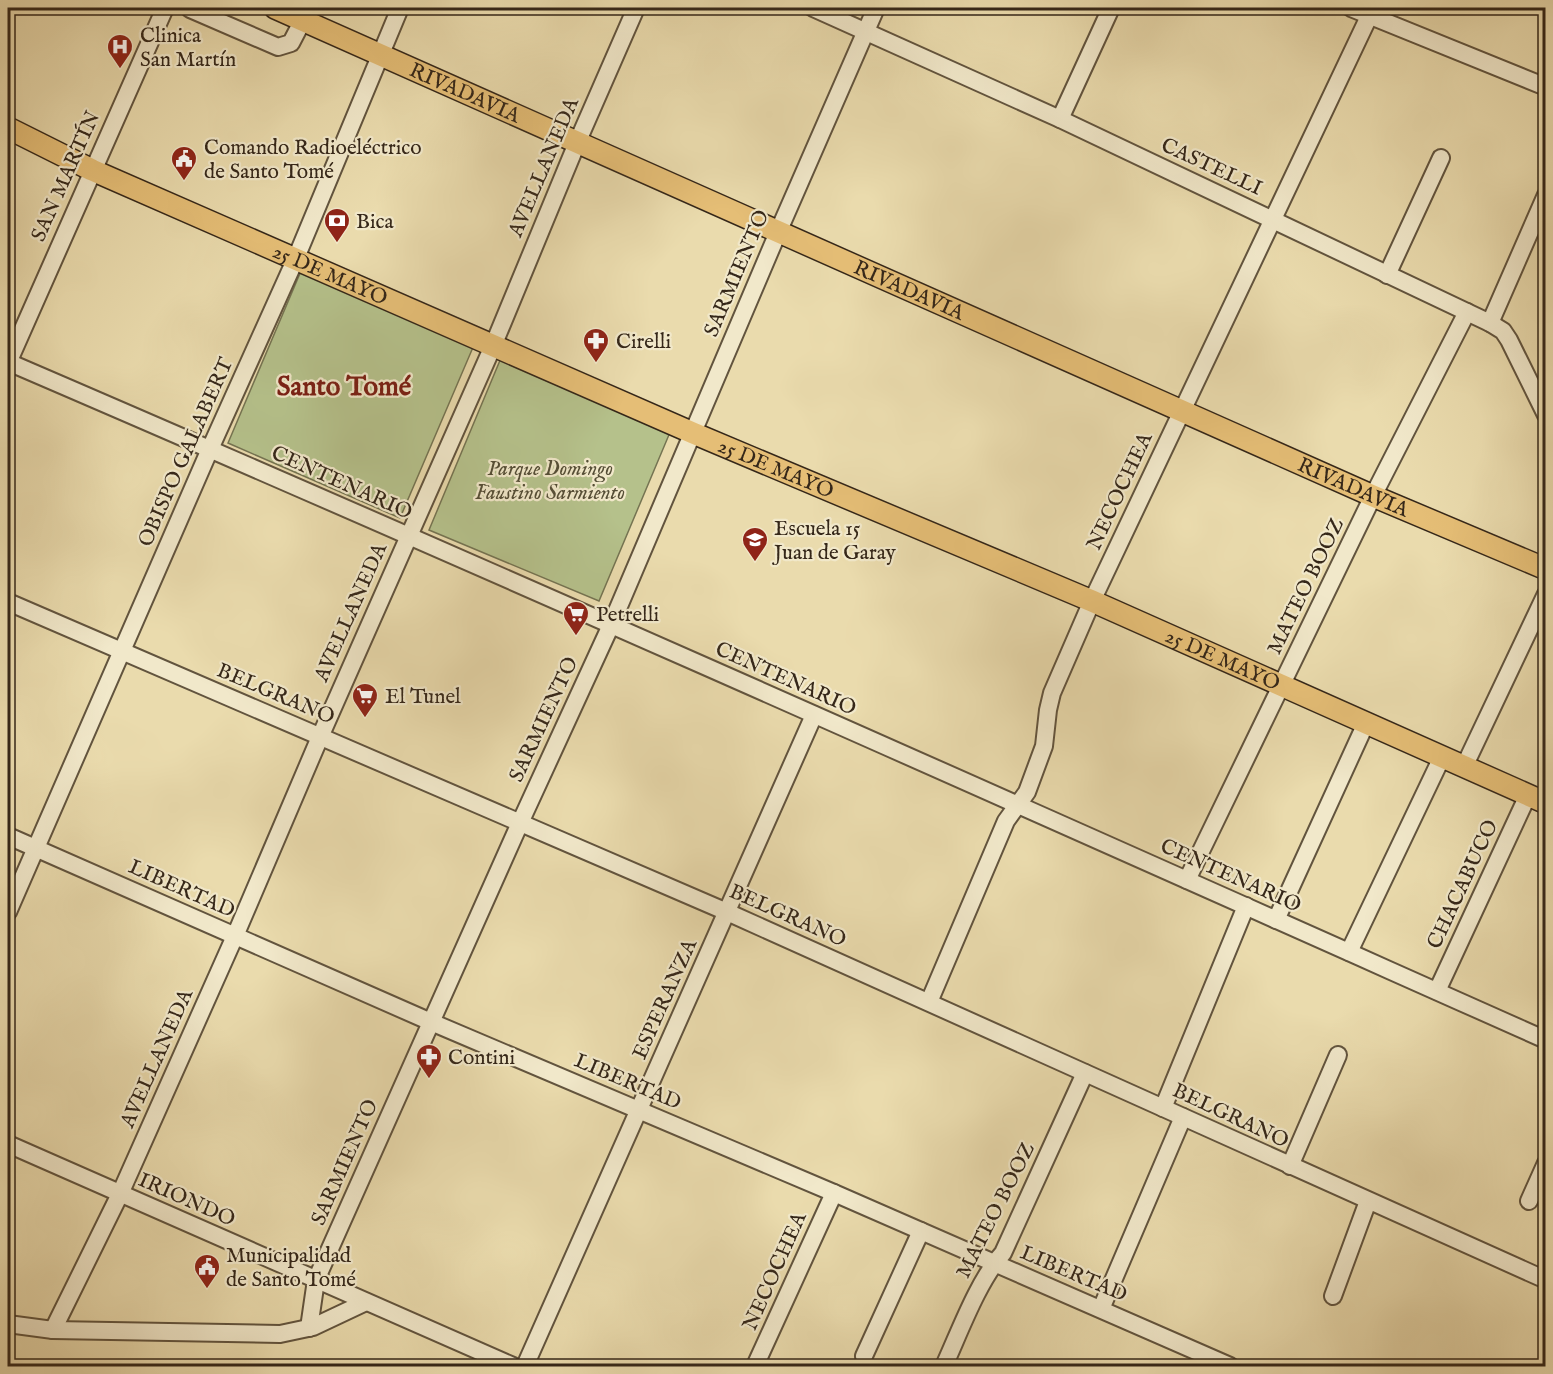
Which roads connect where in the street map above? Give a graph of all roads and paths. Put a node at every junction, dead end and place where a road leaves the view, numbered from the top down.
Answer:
1 (165, 8) edge
2 (275, 8) edge
3 (400, 8) edge
4 (636, 8) edge
5 (813, 8) edge
6 (876, 8) edge
7 (1111, 8) edge
8 (1352, 8) edge
9 (190, 9) dead end
10 (1371, 12) edge
11 (303, 20) junction
12 (866, 30) junction
13 (380, 54) junction
14 (1545, 87) edge
15 (1060, 119) junction
16 (8, 128) edge
17 (577, 142) junction
18 (1441, 159) dead end
19 (93, 170) junction
20 (1545, 195) edge
21 (1272, 219) junction
22 (779, 230) junction
23 (296, 258) junction
24 (1387, 274) junction
25 (1467, 312) junction
26 (1490, 323) junction
27 (493, 345) junction
28 (8, 363) edge
29 (1182, 410) junction
30 (1545, 415) edge
31 (693, 433) junction
32 (210, 449) junction
33 (1373, 496) junction
34 (408, 536) junction
35 (1545, 569) edge
36 (1545, 594) edge
37 (1092, 601) junction
38 (8, 602) edge
39 (611, 625) junction
40 (122, 651) junction
41 (1281, 685) junction
42 (814, 715) junction
43 (1366, 723) junction
44 (320, 736) junction
45 (1442, 757) junction
46 (1464, 767) junction
47 (1537, 799) edge
48 (1017, 805) junction
49 (520, 823) junction
50 (8, 837) edge
51 (35, 849) junction
52 (1187, 880) junction
53 (1246, 906) junction
54 (8, 912) edge
55 (727, 912) junction
56 (1276, 920) junction
57 (235, 936) junction
58 (1349, 952) junction
59 (1437, 991) junction
60 (929, 1002) junction
61 (431, 1022) junction
62 (1545, 1040) edge
63 (1338, 1055) dead end
64 (1085, 1072) junction
65 (1163, 1108) junction
66 (639, 1110) junction
67 (1183, 1117) junction
68 (8, 1144) edge
69 (1545, 1163) edge
70 (1290, 1166) junction
71 (834, 1193) junction
72 (120, 1194) junction
73 (1368, 1201) junction
74 (1529, 1201) dead end
75 (921, 1231) junction
76 (994, 1263) junction
77 (316, 1280) junction
78 (1545, 1280) edge
79 (1333, 1296) dead end
80 (366, 1302) junction
81 (1101, 1309) junction
82 (8, 1324) edge
83 (309, 1329) junction
84 (53, 1330) junction
85 (864, 1356) dead end
86 (513, 1366) edge
87 (525, 1366) edge
88 (755, 1366) edge
89 (944, 1366) edge
90 (1230, 1366) edge

1 - 19 street, SAN MARTÍN
2 - 11 main road, RIVADAVIA
3 - 13 street, OBISPO GALABERT
4 - 17 street, AVELLANEDA
5 - 12 street, CASTELLI
6 - 12 street, SARMIENTO
7 - 15 street
8 - 10 street
9 - 11 street
10 - 14 street
10 - 21 street, NECOCHEA
11 - 13 main road, RIVADAVIA
12 - 15 street, CASTELLI
12 - 22 street, SARMIENTO
13 - 17 main road, RIVADAVIA
13 - 23 street, OBISPO GALABERT
15 - 21 street, CASTELLI
16 - 19 main road, 25 DE MAYO
17 - 22 main road, RIVADAVIA
17 - 27 street, AVELLANEDA
18 - 24 street
19 - 23 main road, 25 DE MAYO
19 - 28 street, SAN MARTÍN
20 - 26 street
21 - 24 street, CASTELLI
21 - 29 street, NECOCHEA
22 - 29 main road, RIVADAVIA
22 - 31 street, SARMIENTO
23 - 27 main road, 25 DE MAYO
23 - 32 street, OBISPO GALABERT
24 - 25 street, CASTELLI
25 - 26 street, CASTELLI
25 - 33 street, MATEO BOOZ
26 - 30 street, CASTELLI
27 - 31 main road, 25 DE MAYO
27 - 34 street, AVELLANEDA
28 - 32 street, CENTENARIO
29 - 33 main road, RIVADAVIA
29 - 37 street, NECOCHEA
31 - 37 main road, 25 DE MAYO
31 - 39 street, SARMIENTO
32 - 34 street, CENTENARIO
32 - 40 street, OBISPO GALABERT
33 - 35 main road, RIVADAVIA
33 - 41 street, MATEO BOOZ
34 - 39 street, CENTENARIO
34 - 44 street, AVELLANEDA
36 - 46 street
37 - 41 main road, 25 DE MAYO
37 - 48 street, NECOCHEA
38 - 40 street, BELGRANO
39 - 42 street, CENTENARIO
39 - 49 street, SARMIENTO
40 - 44 street, BELGRANO
40 - 51 street, OBISPO GALABERT
41 - 43 main road, 25 DE MAYO
41 - 52 street, MATEO BOOZ
42 - 48 street, CENTENARIO
42 - 55 street, ESPERANZA
43 - 45 main road, 25 DE MAYO
43 - 56 street
44 - 49 street, BELGRANO
44 - 57 street, AVELLANEDA
45 - 46 main road, 25 DE MAYO
45 - 58 street
46 - 47 main road, 25 DE MAYO
47 - 59 street, CHACABUCO
48 - 52 street, CENTENARIO
48 - 60 street, NECOCHEA
49 - 55 street, BELGRANO
49 - 61 street, SARMIENTO
50 - 51 street, LIBERTAD
51 - 54 street, OBISPO GALABERT
51 - 57 street, LIBERTAD
52 - 53 street, CENTENARIO
53 - 56 street, CENTENARIO
53 - 65 street
55 - 60 street, BELGRANO
55 - 66 street, ESPERANZA
56 - 58 street, CENTENARIO
57 - 61 street, LIBERTAD
57 - 72 street, AVELLANEDA
58 - 59 street, CENTENARIO
59 - 62 street, CENTENARIO
60 - 64 street, BELGRANO
61 - 66 street, LIBERTAD
61 - 77 street, SARMIENTO
63 - 70 street
64 - 65 street, BELGRANO
64 - 76 street, MATEO BOOZ
65 - 67 street, BELGRANO
66 - 71 street, LIBERTAD
66 - 87 street, ESPERANZA
67 - 70 street, BELGRANO
67 - 81 street
68 - 72 street, IRIONDO
69 - 74 street
70 - 73 street, BELGRANO
71 - 75 street, LIBERTAD
71 - 88 street, NECOCHEA
72 - 77 street, IRIONDO
72 - 84 street, AVELLANEDA
73 - 78 street, BELGRANO
73 - 79 street
75 - 76 street, LIBERTAD
75 - 85 street
76 - 81 street, LIBERTAD
76 - 89 street, MATEO BOOZ
77 - 80 street, IRIONDO
77 - 83 street, SARMIENTO
80 - 83 street
80 - 86 street, IRIONDO
81 - 90 street, LIBERTAD
82 - 84 street
83 - 84 street

